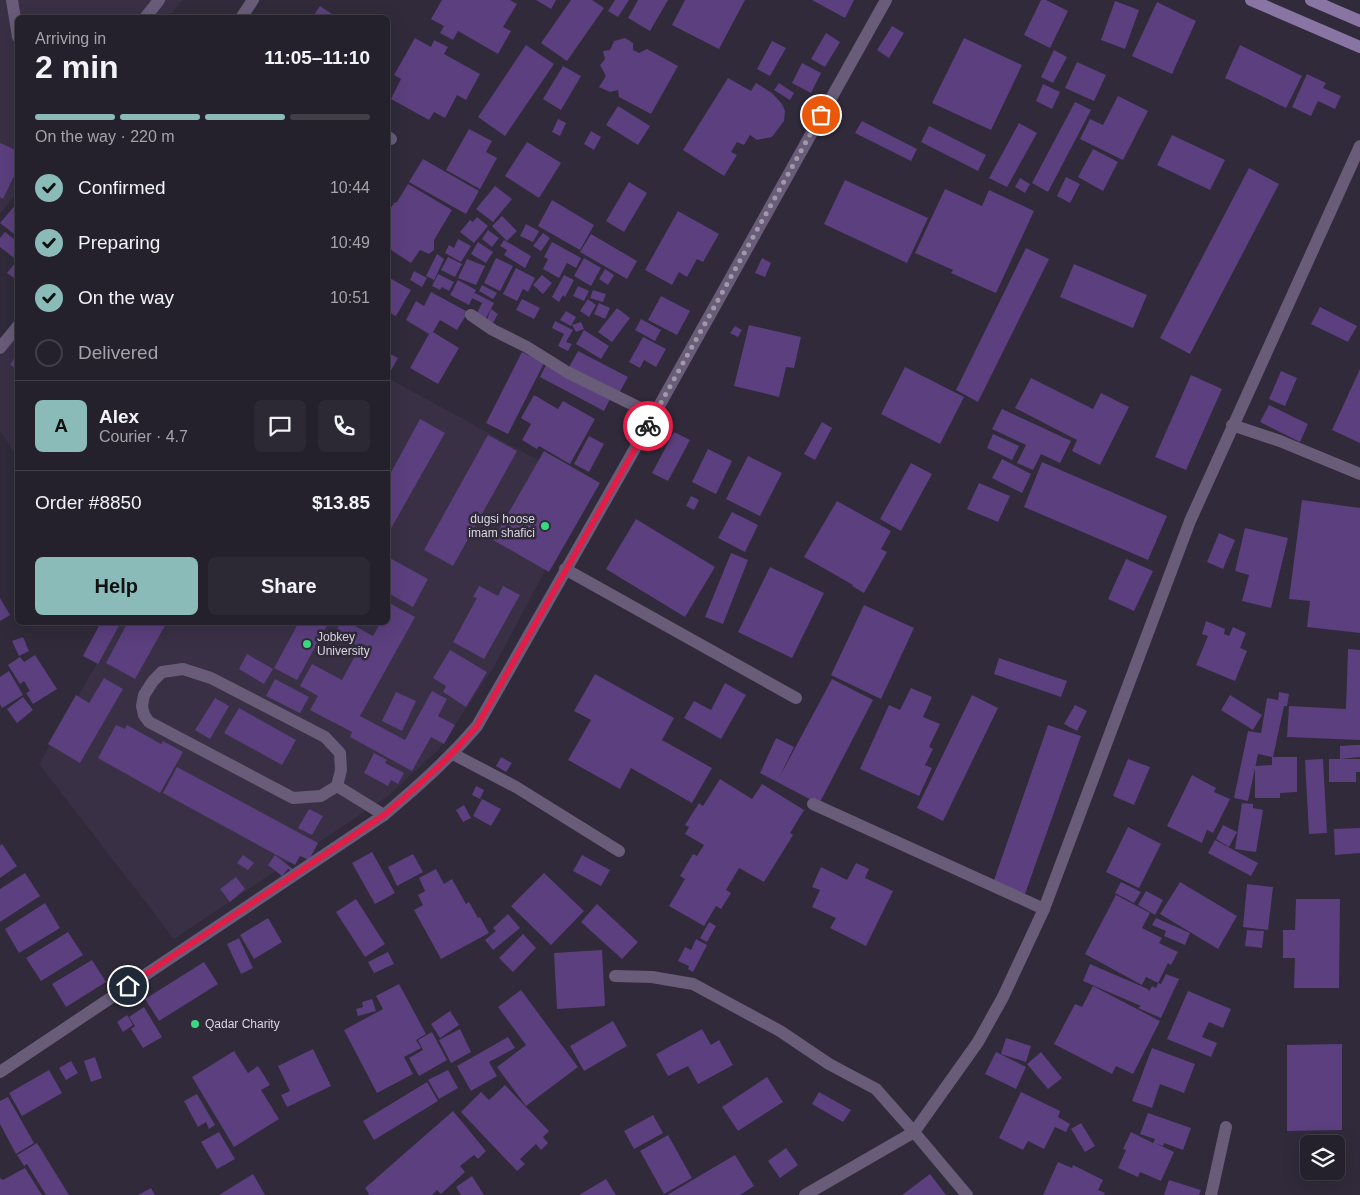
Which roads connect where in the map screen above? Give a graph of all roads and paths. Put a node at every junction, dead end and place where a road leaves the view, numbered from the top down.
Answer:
1 (12, 0) edge
2 (159, 0) edge
3 (253, 0) edge
4 (886, 0) edge
5 (1251, 0) edge
6 (1311, 0) edge
7 (147, 15) edge
8 (243, 15) edge
9 (15, 18) edge
10 (1360, 21) edge
11 (1360, 47) edge
12 (1360, 146) edge
13 (471, 315) dead end
14 (15, 330) edge
15 (0, 348) edge
16 (654, 415) junction
17 (1232, 425) junction
18 (1360, 474) edge
19 (565, 569) junction
20 (796, 698) dead end
21 (453, 754) junction
22 (337, 786) junction
23 (813, 804) dead end
24 (384, 815) junction
25 (619, 850) dead end
26 (1044, 910) junction
27 (615, 976) dead end
28 (0, 1072) edge
29 (1226, 1126) dead end
30 (914, 1132) junction
31 (805, 1195) edge
32 (967, 1195) edge
33 (1211, 1195) edge

1 - 9 street
2 - 7 street
3 - 8 street
4 - 16 street
5 - 11 main road
6 - 10 main road
12 - 17 street
13 - 16 street
14 - 15 street
16 - 19 street
17 - 18 street
17 - 26 street
19 - 20 street
19 - 21 street
21 - 24 street
21 - 25 street
22 - 22 street
22 - 24 street
23 - 26 street
24 - 28 street
26 - 30 street
27 - 30 street
29 - 33 street
30 - 31 street
30 - 32 street

